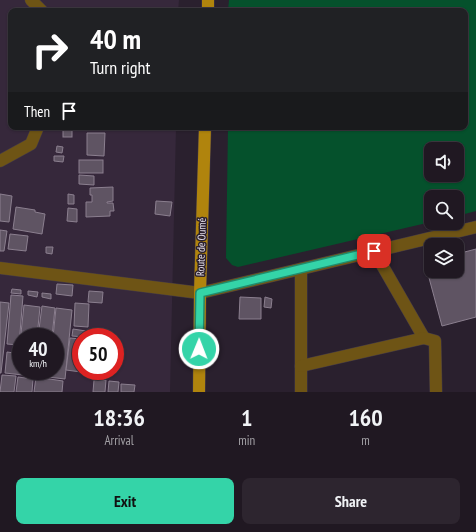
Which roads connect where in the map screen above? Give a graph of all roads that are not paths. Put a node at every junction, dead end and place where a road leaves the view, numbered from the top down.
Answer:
1 (31, 0) edge
2 (39, 8) edge
3 (37, 130) edge
4 (205, 130) edge
5 (0, 161) edge
6 (476, 227) edge
7 (374, 251) junction
8 (0, 268) edge
9 (301, 269) junction
10 (200, 293) junction
11 (424, 338) junction
12 (301, 366) junction
13 (199, 392) edge
14 (301, 392) edge
15 (436, 392) edge

1 - 2 street
3 - 5 street
4 - 10 main road, Route de Oumé
6 - 7 street
7 - 9 street
7 - 11 street
8 - 10 street
9 - 10 street
9 - 12 street
10 - 13 main road, Route de Oumé
11 - 12 street
11 - 15 street
12 - 14 street

